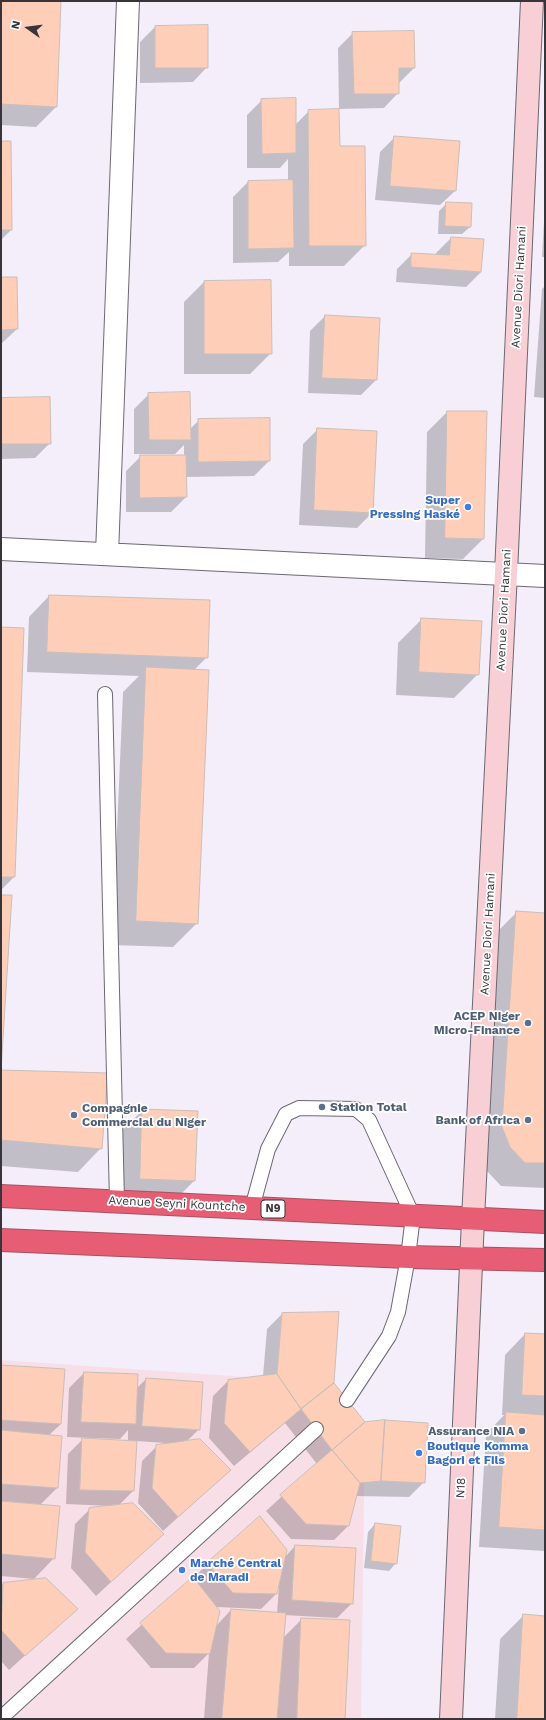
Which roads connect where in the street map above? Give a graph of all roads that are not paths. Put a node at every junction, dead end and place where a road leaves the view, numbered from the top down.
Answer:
1 (128, 1) edge
2 (532, 1) edge
3 (1, 549) edge
4 (107, 554) junction
5 (506, 573) junction
6 (545, 576) edge
7 (105, 694) dead end
8 (1, 1196) edge
9 (117, 1202) junction
10 (252, 1208) junction
11 (413, 1216) junction
12 (473, 1219) junction
13 (545, 1222) edge
14 (1, 1240) edge
15 (408, 1257) junction
16 (472, 1258) junction
17 (545, 1260) edge
18 (347, 1400) dead end
19 (316, 1429) dead end
20 (1, 1718) edge
21 (451, 1719) edge

1 - 4 street
2 - 5 main road, Avenue Diori Hamani
3 - 4 street
4 - 5 street
5 - 6 street
5 - 12 main road, Avenue Diori Hamani
7 - 9 lane
8 - 9 highway, Avenue Seyni Kountche / N9
9 - 10 highway, Avenue Seyni Kountche / N9
10 - 11 highway, Avenue Seyni Kountche / N9
10 - 11 lane
11 - 12 highway, Avenue Seyni Kountche / N9
11 - 15 lane
12 - 13 highway, Avenue Seyni Kountche / N9
12 - 16 main road, Avenue Diori Hamani
14 - 15 highway
15 - 16 highway
15 - 18 lane
16 - 17 highway
16 - 21 main road, N18
19 - 20 lane

